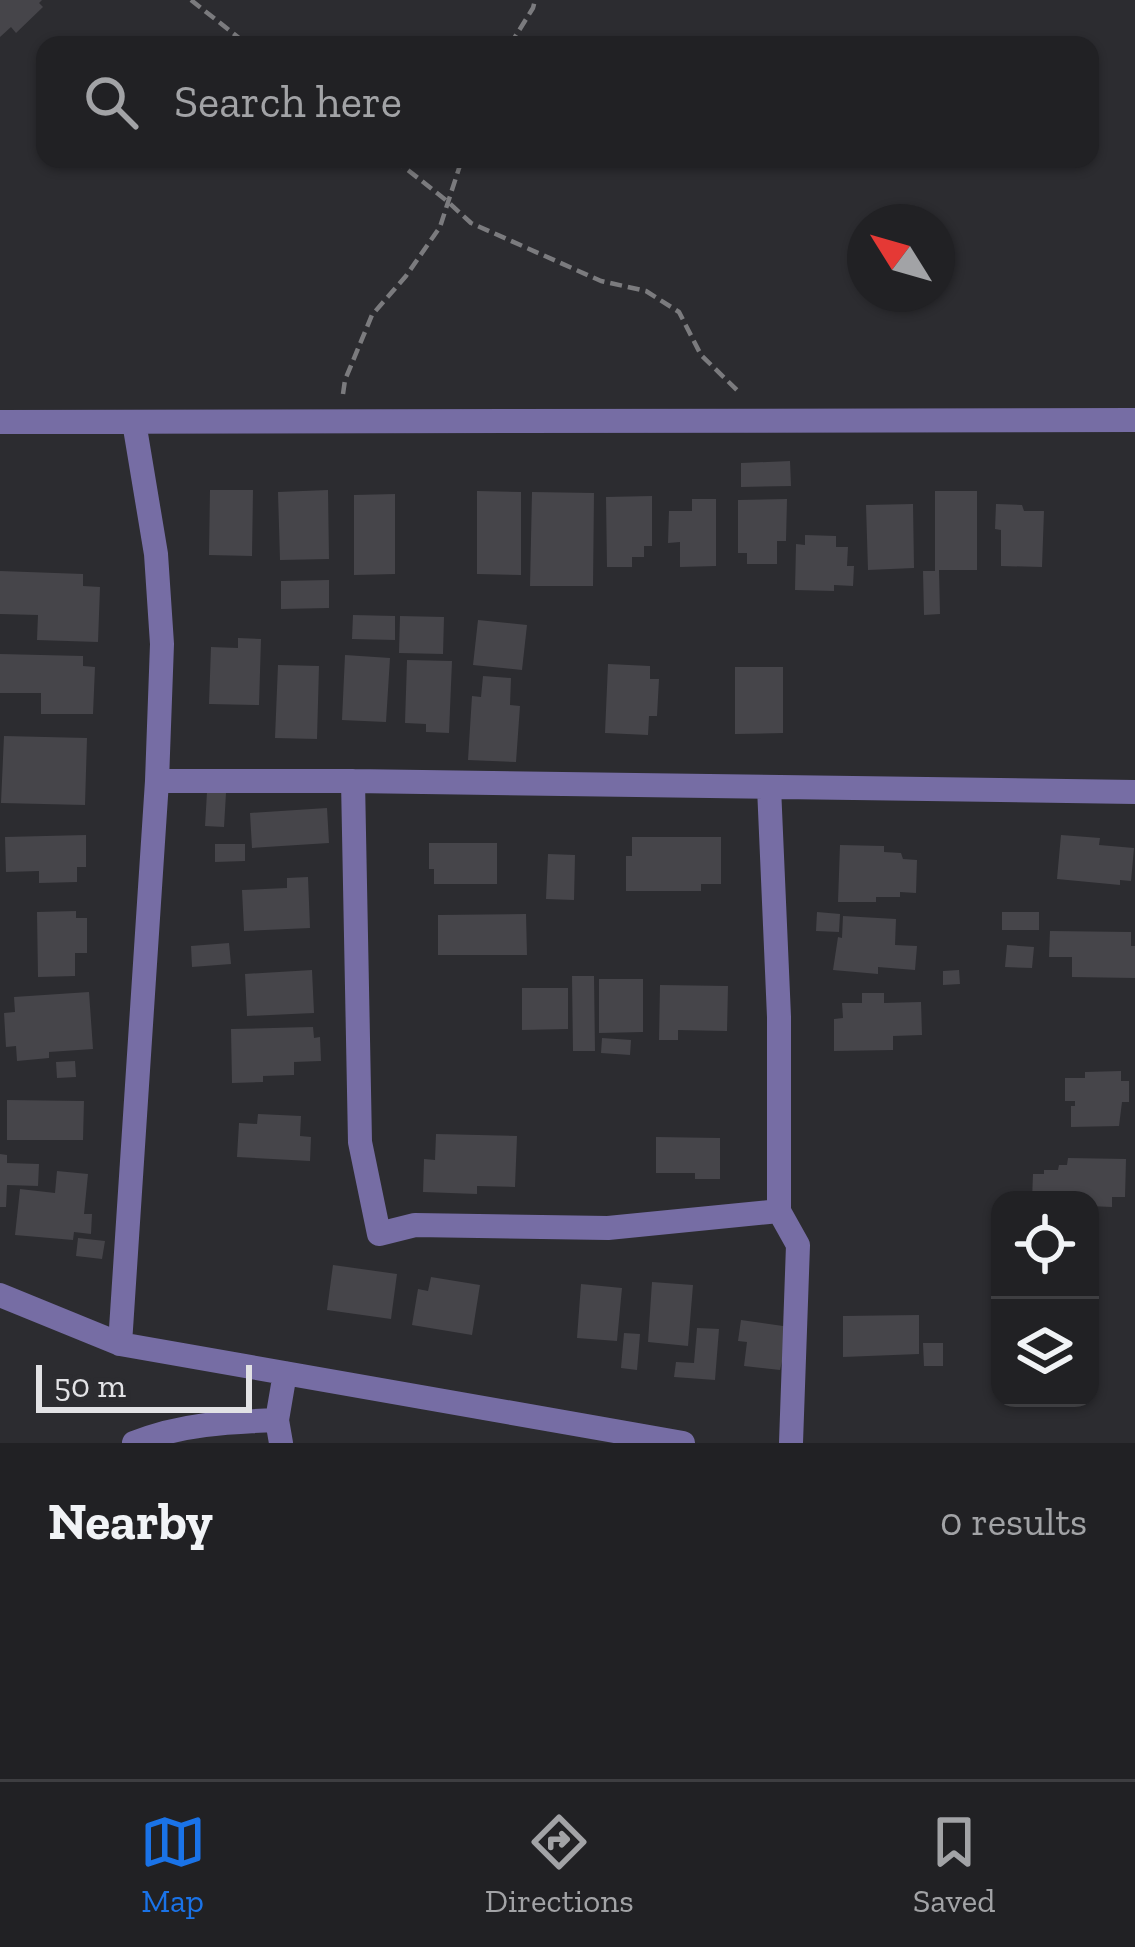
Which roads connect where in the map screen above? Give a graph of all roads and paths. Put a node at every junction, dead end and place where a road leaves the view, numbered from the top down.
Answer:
1 (190, 0) edge
2 (535, 0) edge
3 (236, 36) edge
4 (516, 36) edge
5 (406, 168) edge
6 (459, 168) edge
7 (447, 200) junction
8 (1135, 419) edge
9 (751, 421) junction
10 (0, 422) edge
11 (134, 422) junction
12 (338, 423) junction
13 (157, 781) junction
14 (353, 781) junction
15 (769, 787) junction
16 (1135, 792) edge
17 (779, 1211) junction
18 (0, 1295) edge
19 (120, 1344) junction
20 (285, 1373) junction
21 (279, 1431) edge
22 (134, 1443) edge
23 (683, 1443) edge
24 (791, 1443) edge

1 - 3 path
2 - 4 path
5 - 7 path
6 - 7 path
7 - 9 path
7 - 12 path
8 - 9 street
9 - 12 street
10 - 11 street
11 - 12 street
11 - 13 street
13 - 14 street
13 - 19 street
14 - 15 street
14 - 17 street
15 - 16 street
15 - 17 street
17 - 24 street
18 - 19 street
19 - 20 street
20 - 21 street
20 - 23 street
21 - 22 street

